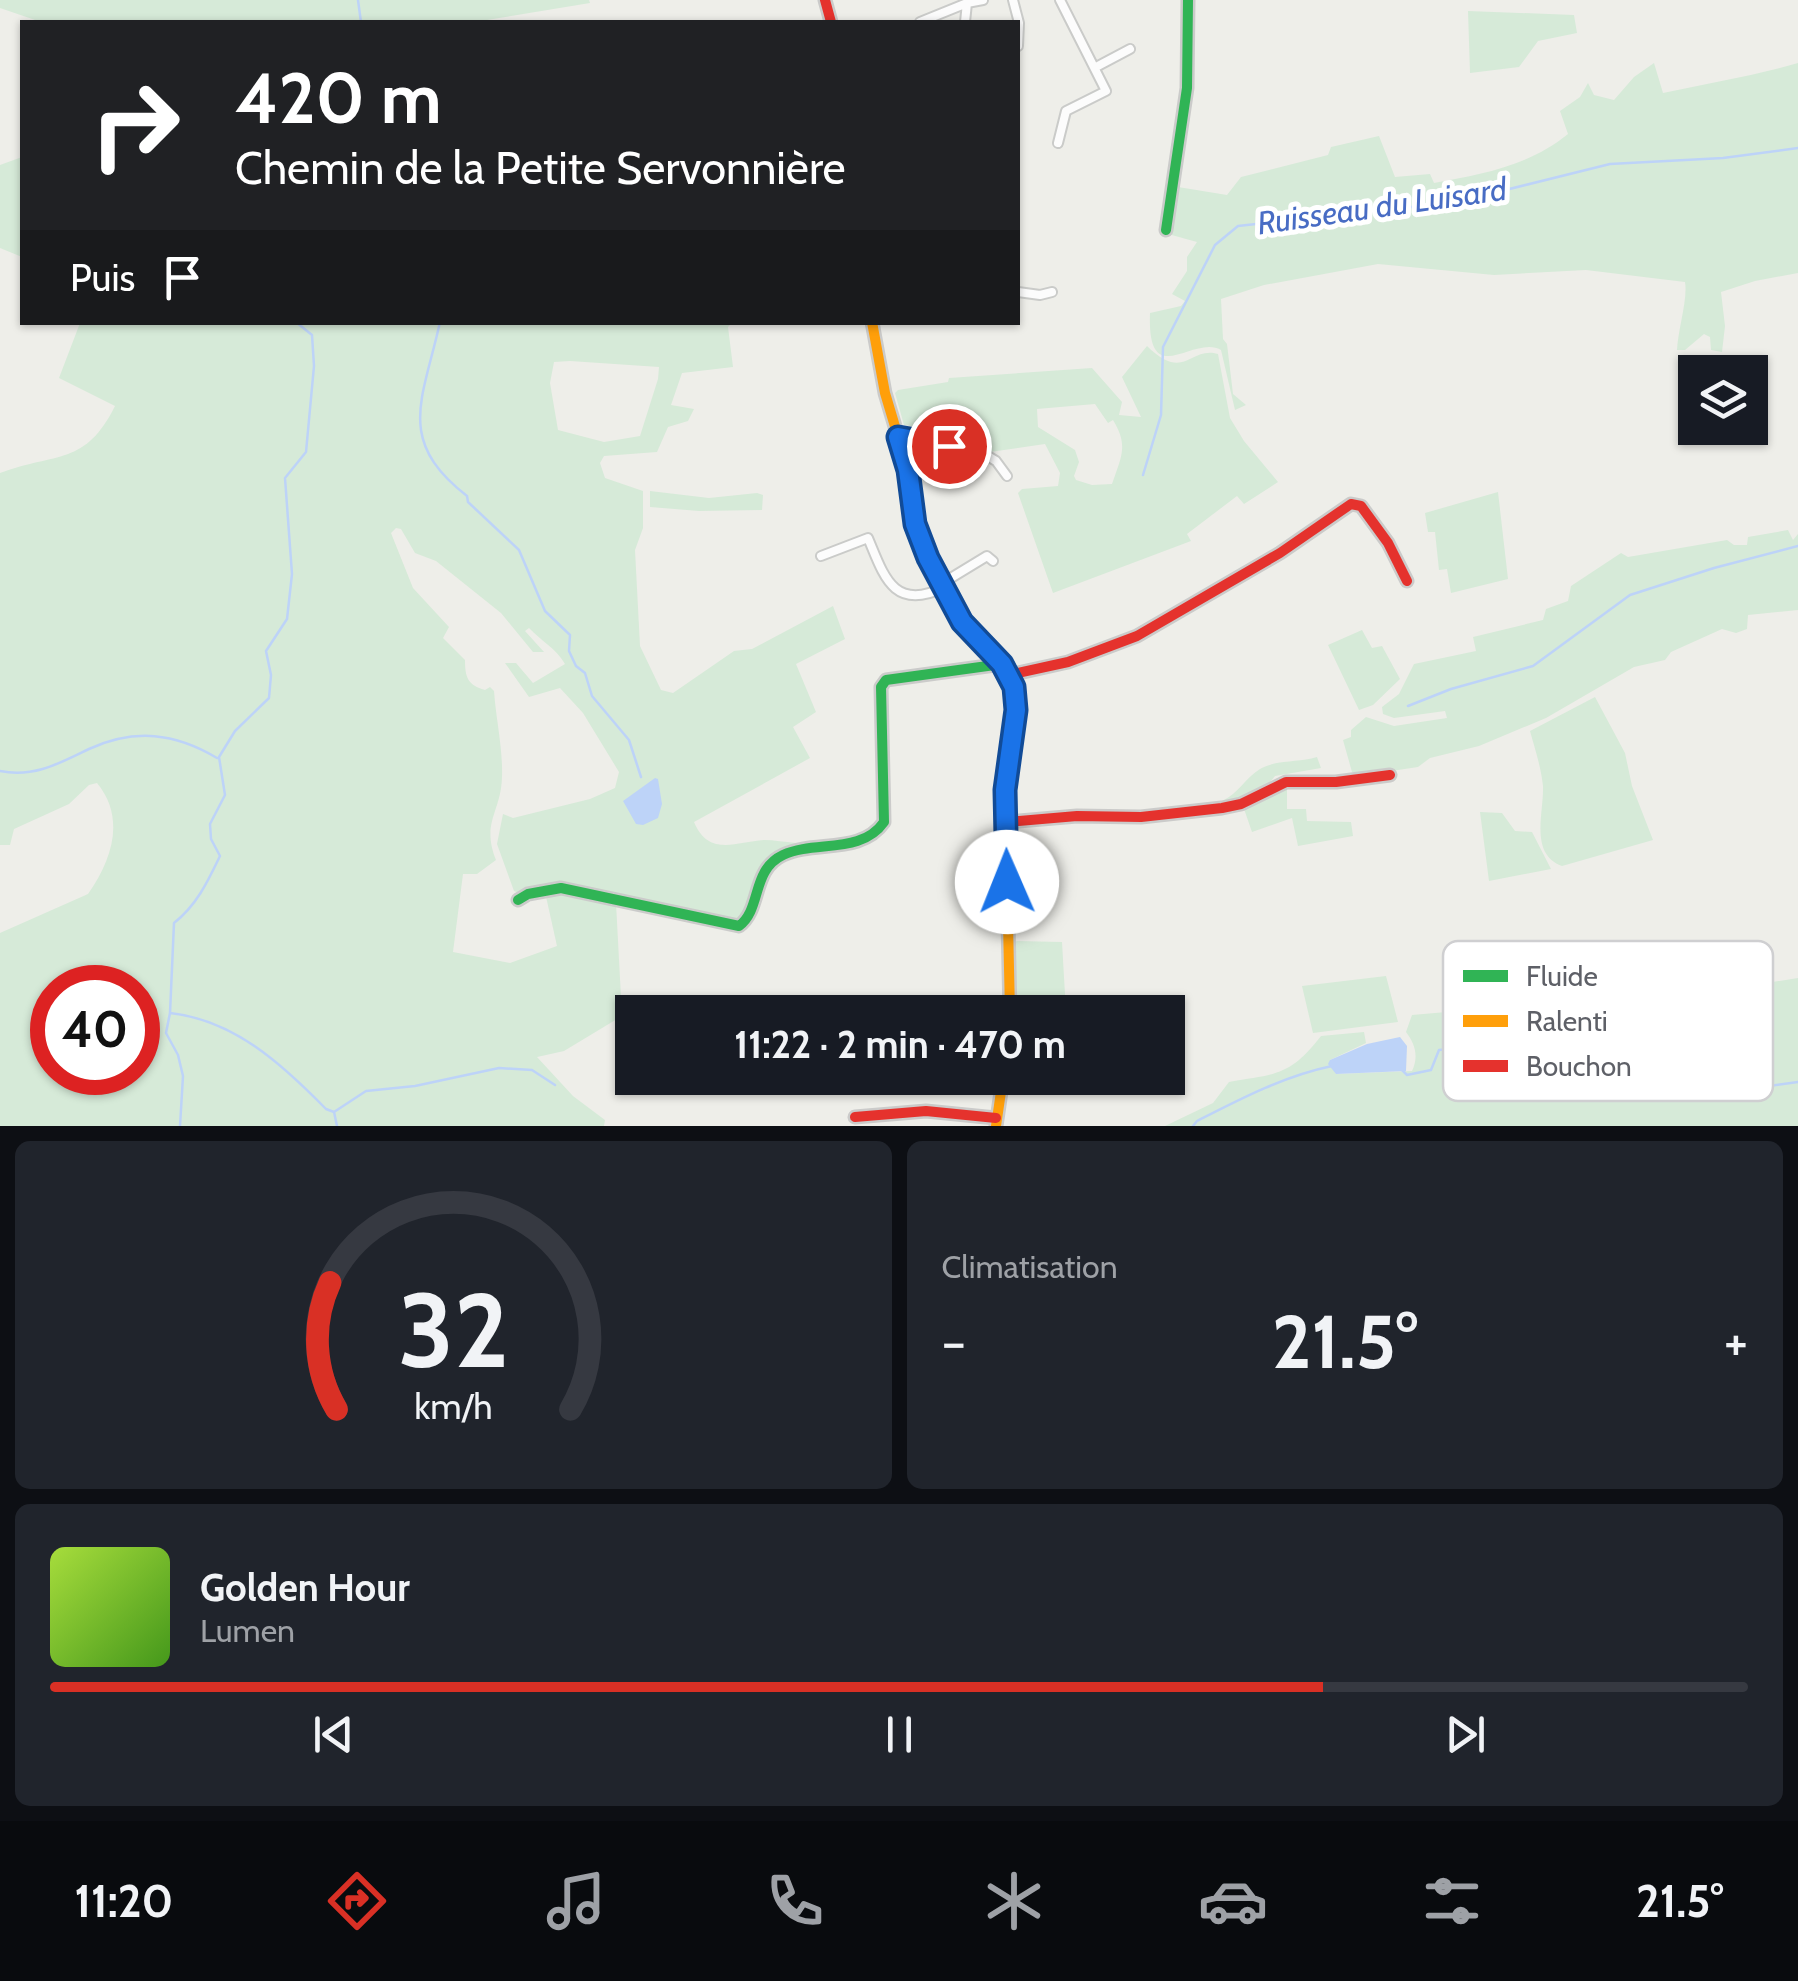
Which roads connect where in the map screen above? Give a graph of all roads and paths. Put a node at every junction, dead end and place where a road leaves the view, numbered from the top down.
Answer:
1 (983, 0) edge
2 (1060, 0) edge
3 (1188, 0) edge
4 (967, 3) junction
5 (925, 20) edge
6 (965, 20) edge
7 (1130, 50) dead end
8 (1096, 67) junction
9 (1058, 143) dead end
10 (1166, 230) dead end
11 (1020, 292) edge
12 (1052, 292) dead end
13 (872, 325) edge
14 (898, 437) junction
15 (1007, 476) dead end
16 (820, 556) dead end
17 (994, 560) dead end
18 (1407, 581) dead end
19 (942, 586) junction
20 (1002, 664) junction
21 (1009, 675) junction
22 (1390, 775) dead end
23 (1006, 822) junction
24 (518, 900) dead end
25 (1010, 995) edge
26 (1000, 1095) edge
27 (855, 1117) dead end
28 (996, 1122) edge

1 - 4 street
2 - 8 street
3 - 10 street
4 - 5 street
4 - 6 street
7 - 8 street
8 - 9 street
11 - 12 street
13 - 14 street
14 - 15 street
14 - 19 street
16 - 19 street
17 - 19 street
18 - 21 street
19 - 20 street
20 - 21 street
20 - 24 street
21 - 23 street
22 - 23 street
23 - 25 street
26 - 28 street
27 - 28 street

